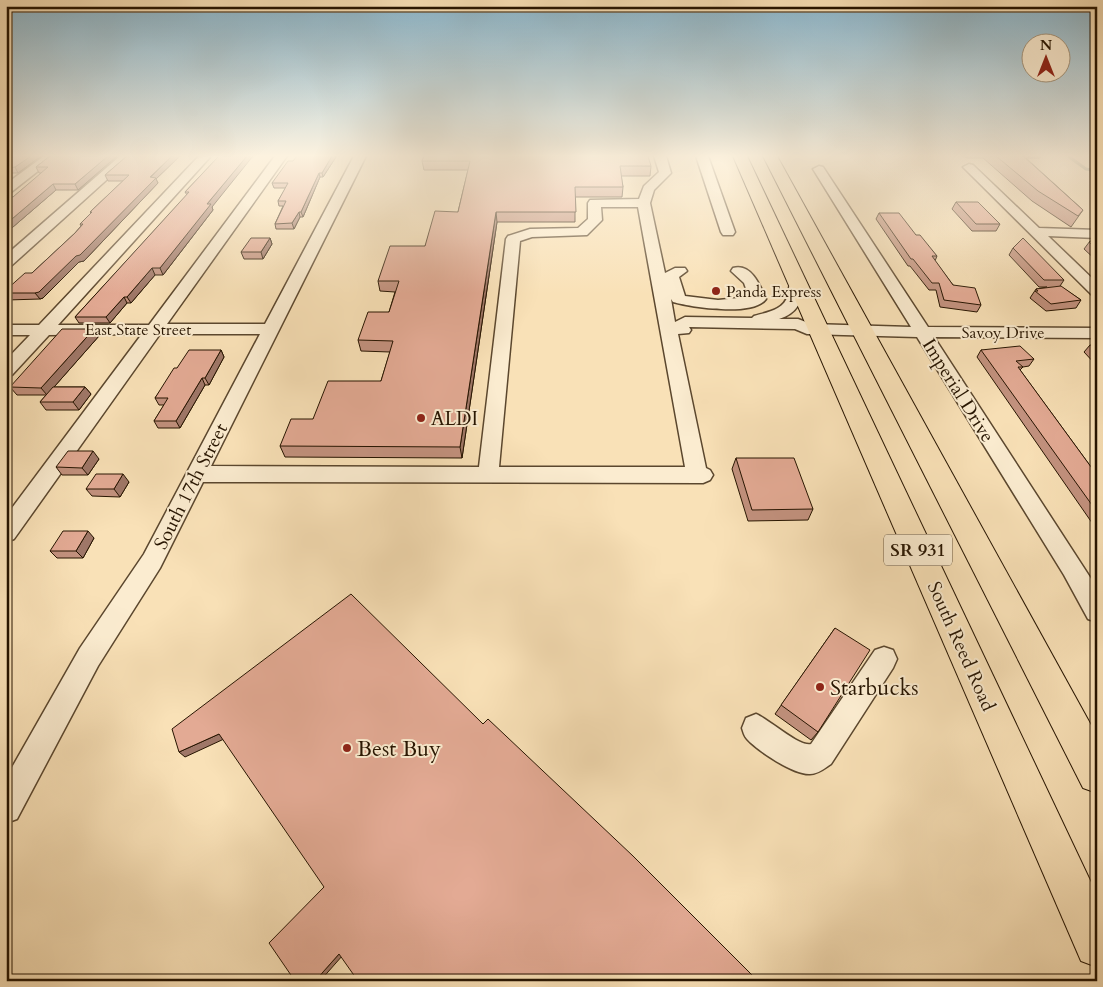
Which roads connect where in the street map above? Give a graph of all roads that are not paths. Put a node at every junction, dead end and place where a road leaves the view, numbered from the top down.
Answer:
1 (75, 202) edge
2 (162, 202) edge
3 (248, 202) edge
4 (336, 202) edge
5 (718, 202) edge
6 (761, 202) edge
7 (794, 202) edge
8 (839, 202) edge
9 (1006, 202) edge
10 (644, 203) joint
11 (728, 232) dead end
12 (1037, 232) junction
13 (1097, 234) edge
14 (6, 263) edge
15 (680, 271) dead end
16 (738, 271) dead end
17 (797, 282) junction
18 (1097, 292) edge
19 (746, 323) junction
20 (673, 327) junction
21 (156, 329) junction
22 (270, 329) junction
23 (6, 330) edge
24 (44, 330) junction
25 (813, 330) junction
26 (863, 332) junction
27 (922, 332) junction
28 (1097, 333) edge
29 (6, 370) edge
30 (196, 474) junction
31 (488, 474) junction
32 (6, 533) edge
33 (1097, 611) edge
34 (884, 659) dead end
35 (756, 728) dead end
36 (1097, 774) edge
37 (6, 808) edge
38 (1097, 945) edge

1 - 14 street
2 - 24 street
3 - 21 street
4 - 22 street, South 17th Street
5 - 11 street
6 - 17 main road, South Reed Road / SR 931
7 - 26 main road, SR 931
8 - 27 street, Imperial Drive
9 - 12 street
10 - 20 street
10 - 31 street
12 - 13 street
12 - 18 street
15 - 16 street
17 - 19 street
17 - 25 main road, South Reed Road / SR 931
19 - 20 street
19 - 25 street
20 - 25 street
20 - 31 street
21 - 22 street, East State Street
21 - 24 street, East State Street
21 - 32 street
22 - 30 street, South 17th Street
23 - 24 street, East State Street
24 - 29 street
25 - 26 street, Savoy Drive
25 - 38 main road, South Reed Road / SR 931
26 - 27 street, Savoy Drive
26 - 36 main road, SR 931
27 - 28 street, Savoy Drive
27 - 33 street, Imperial Drive
30 - 31 street
30 - 37 street, South 17th Street
34 - 35 street

